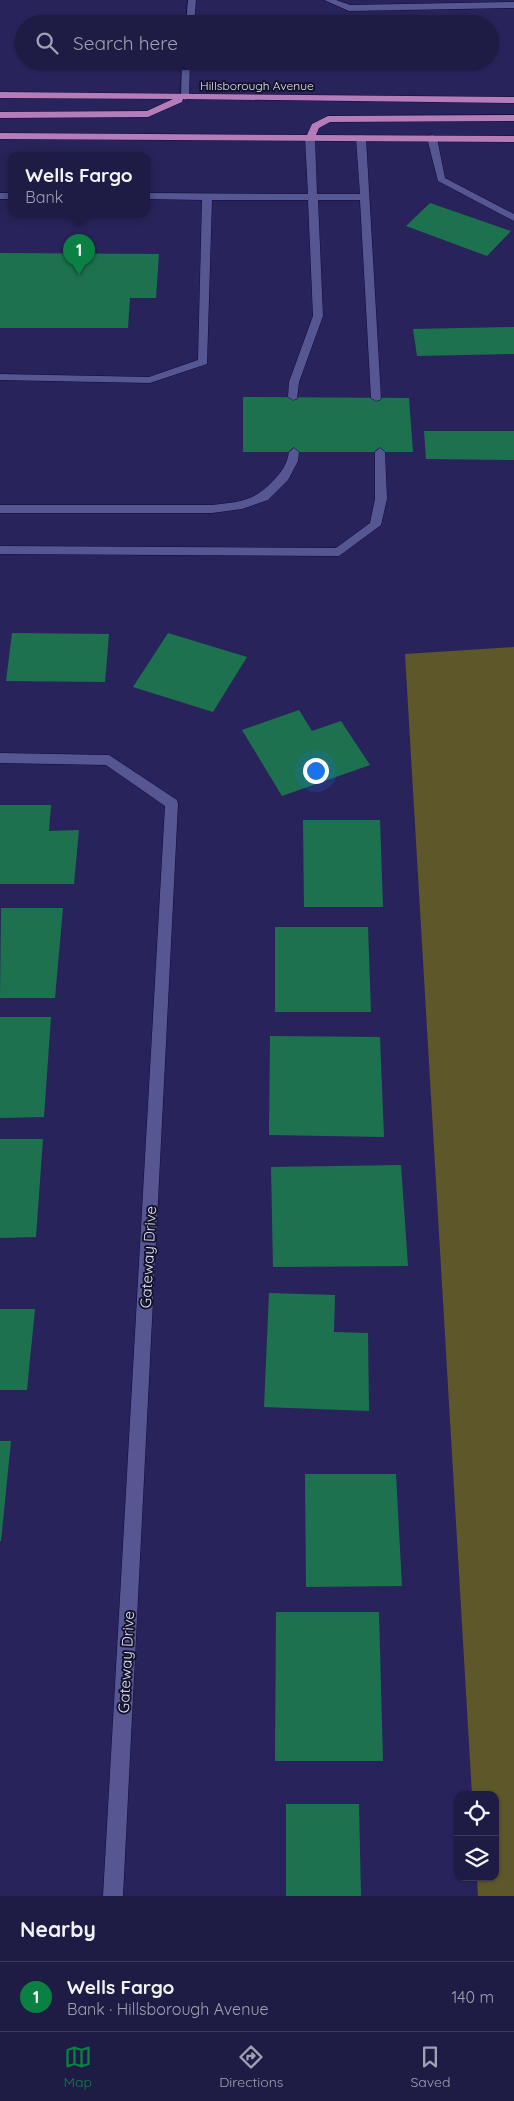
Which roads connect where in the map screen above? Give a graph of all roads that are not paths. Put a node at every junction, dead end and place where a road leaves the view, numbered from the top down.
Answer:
1 (192, 0) edge
2 (328, 0) edge
3 (514, 5) edge
4 (191, 15) edge
5 (186, 70) edge
6 (0, 96) edge
7 (184, 97) junction
8 (514, 100) edge
9 (0, 114) edge
10 (514, 118) edge
11 (0, 136) edge
12 (310, 138) junction
13 (360, 138) junction
14 (432, 138) junction
15 (514, 139) edge
16 (150, 196) edge
17 (207, 196) junction
18 (314, 197) junction
19 (364, 197) junction
20 (493, 207) junction
21 (514, 207) edge
22 (514, 218) edge
23 (0, 377) edge
24 (293, 397) dead end
25 (376, 398) dead end
26 (294, 452) dead end
27 (380, 452) dead end
28 (0, 509) edge
29 (0, 550) edge
30 (0, 758) edge
31 (114, 1896) edge

1 - 4 street
2 - 3 street
5 - 7 street
6 - 7 main road, Hillsborough Avenue
7 - 8 main road, Hillsborough Avenue
7 - 9 main road
10 - 12 main road
11 - 12 main road
12 - 13 main road
12 - 18 street
13 - 14 main road
13 - 19 street
14 - 15 main road
14 - 20 street
16 - 17 street
17 - 18 street
17 - 23 street
18 - 19 street
18 - 24 lane
19 - 25 street
20 - 21 street
20 - 22 street
26 - 28 street
27 - 29 street
30 - 31 street, Gateway Drive

